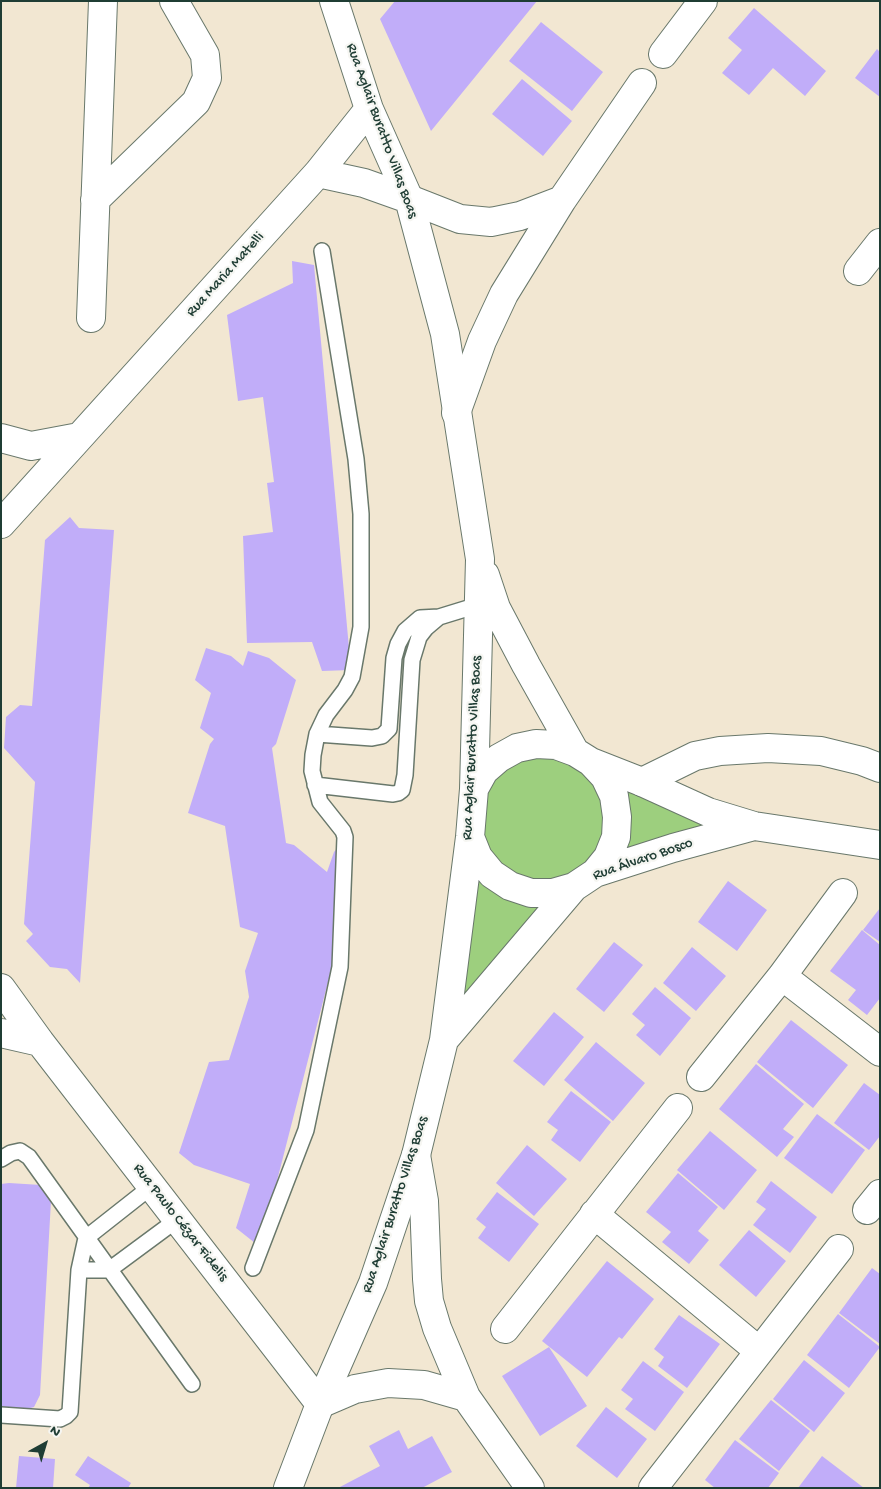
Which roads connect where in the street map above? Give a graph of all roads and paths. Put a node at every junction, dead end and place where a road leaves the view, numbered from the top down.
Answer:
1 (103, 1) edge
2 (174, 1) edge
3 (704, 1) edge
4 (335, 2) edge
5 (664, 54) dead end
6 (642, 84) dead end
7 (369, 109) junction
8 (318, 173) junction
9 (408, 199) junction
10 (95, 200) junction
11 (562, 200) junction
12 (880, 243) edge
13 (322, 251) dead end
14 (858, 271) dead end
15 (91, 318) dead end
16 (456, 413) junction
17 (79, 437) junction
18 (1, 438) edge
19 (1, 524) edge
20 (480, 559) junction
21 (478, 605) junction
22 (439, 617) junction
23 (394, 658) junction
24 (412, 660) junction
25 (317, 734) junction
26 (583, 757) junction
27 (880, 768) edge
28 (642, 782) junction
29 (315, 785) junction
30 (474, 789) junction
31 (754, 826) junction
32 (470, 837) junction
33 (880, 845) edge
34 (584, 880) junction
35 (843, 893) dead end
36 (782, 976) junction
37 (1, 988) edge
38 (1, 1033) edge
39 (444, 1040) junction
40 (40, 1042) junction
41 (880, 1052) edge
42 (701, 1077) dead end
43 (678, 1108) dead end
44 (416, 1155) junction
45 (1, 1159) edge
46 (152, 1186) junction
47 (594, 1214) junction
48 (178, 1219) junction
49 (86, 1238) junction
50 (839, 1249) dead end
51 (253, 1268) dead end
52 (79, 1270) junction
53 (109, 1270) junction
54 (505, 1329) dead end
55 (759, 1352) junction
56 (192, 1384) dead end
57 (466, 1397) junction
58 (320, 1404) junction
59 (1, 1415) edge
60 (288, 1488) edge
61 (530, 1488) edge
62 (653, 1488) edge

1 - 10 main road
2 - 10 main road
3 - 5 main road
4 - 7 main road, Rua Aglair Buratto Villas Boas
6 - 11 main road
7 - 8 main road, Rua Maria Matelli
7 - 9 main road, Rua Aglair Buratto Villas Boas
8 - 9 main road
8 - 17 main road, Rua Maria Matelli
9 - 11 main road
9 - 16 main road, Rua Aglair Buratto Villas Boas
10 - 15 main road
11 - 16 main road
12 - 14 main road
13 - 25 lane
16 - 20 main road, Rua Aglair Buratto Villas Boas
17 - 18 main road
17 - 19 main road, Rua Maria Matelli
20 - 21 main road, Rua Aglair Buratto Villas Boas
20 - 26 main road
21 - 22 lane
21 - 30 main road, Rua Aglair Buratto Villas Boas
22 - 23 lane
22 - 24 lane
23 - 24 lane
23 - 25 lane
24 - 29 lane
25 - 29 lane
26 - 28 main road, Rua Álvaro Bosco
26 - 30 main road, Rua Álvaro Bosco
26 - 34 main road
27 - 28 main road
28 - 31 main road, Rua Álvaro Bosco
29 - 51 lane
30 - 32 main road, Rua Aglair Buratto Villas Boas
31 - 33 main road, Rua Álvaro Bosco
31 - 34 main road, Rua Álvaro Bosco
32 - 34 main road, Rua Álvaro Bosco
32 - 39 main road, Rua Aglair Buratto Villas Boas
34 - 39 main road
35 - 36 main road
36 - 41 main road
36 - 42 main road
37 - 40 main road, Rua Paulo Cézar Fidelis
38 - 40 main road
39 - 44 main road, Rua Aglair Buratto Villas Boas
40 - 46 main road, Rua Paulo Cézar Fidelis
43 - 47 main road
44 - 57 main road
44 - 58 main road, Rua Aglair Buratto Villas Boas
45 - 49 lane
46 - 48 main road, Rua Paulo Cézar Fidelis
46 - 49 lane
47 - 54 main road
47 - 55 main road
48 - 53 lane
48 - 58 main road, Rua Paulo Cézar Fidelis
49 - 52 lane
49 - 53 lane
50 - 55 main road
52 - 53 lane
52 - 59 lane
53 - 56 lane
55 - 62 main road
57 - 58 main road
57 - 61 main road
58 - 60 main road, Rua Aglair Buratto Villas Boas

